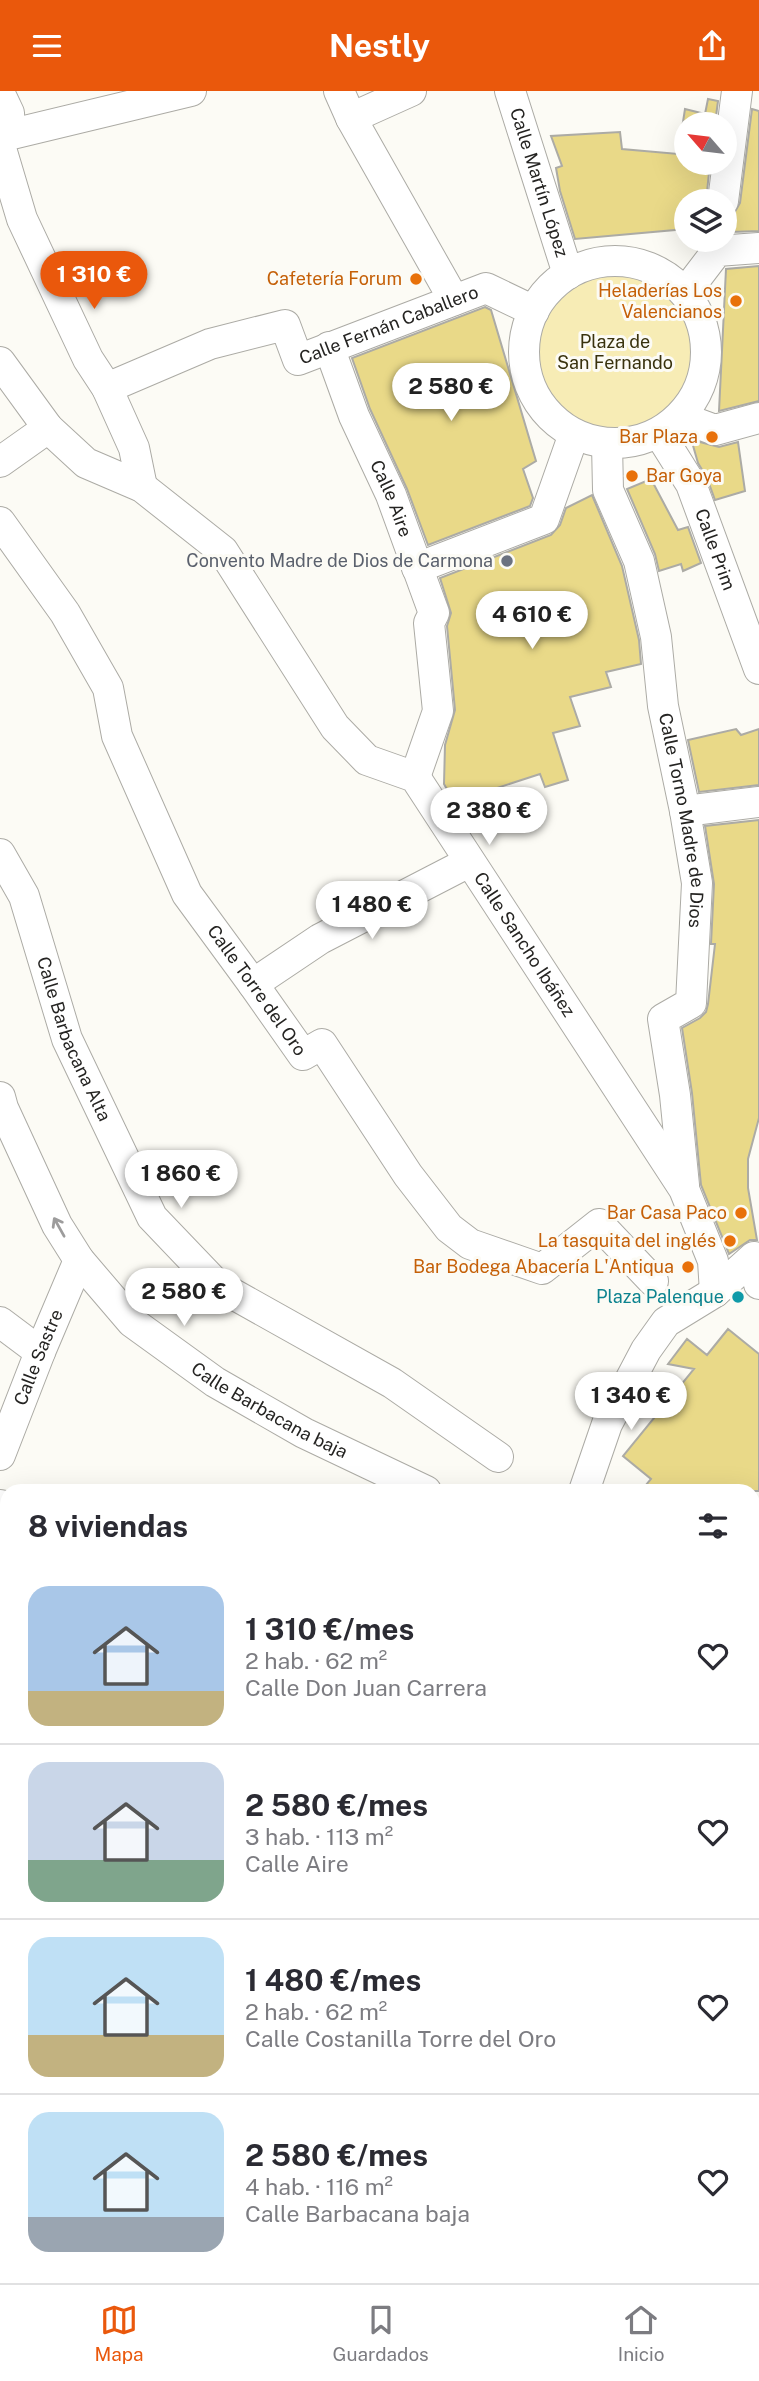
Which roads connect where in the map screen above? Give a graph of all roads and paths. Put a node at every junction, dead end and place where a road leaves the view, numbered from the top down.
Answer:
1 (191, 91) edge
2 (339, 91) edge
3 (411, 91) edge
4 (510, 91) edge
5 (737, 91) edge
6 (0, 94) edge
7 (351, 118) junction
8 (4, 139) edge
9 (725, 189) edge
10 (737, 247) edge
11 (759, 248) edge
12 (714, 252) edge
13 (568, 274) junction
14 (685, 293) junction
15 (454, 300) junction
16 (534, 311) junction
17 (329, 347) junction
18 (0, 362) edge
19 (107, 388) junction
20 (759, 418) edge
21 (670, 425) junction
22 (48, 428) junction
23 (574, 434) junction
24 (607, 444) junction
25 (0, 462) edge
26 (142, 487) junction
27 (0, 522) edge
28 (417, 568) junction
29 (759, 669) edge
30 (415, 777) junction
31 (759, 802) edge
32 (685, 811) junction
33 (0, 854) edge
34 (468, 862) junction
35 (253, 984) junction
36 (0, 1097) edge
37 (684, 1189) junction
38 (79, 1260) junction
39 (757, 1263) edge
40 (653, 1281) dead end
41 (715, 1292) junction
42 (0, 1322) edge
43 (40, 1352) junction
44 (0, 1455) edge
45 (498, 1457) dead end
46 (411, 1484) edge
47 (586, 1484) edge

1 - 8 street
2 - 7 street
3 - 7 street
4 - 13 street, Calle Martín López
5 - 9 street
6 - 8 street
7 - 15 street
8 - 19 street
10 - 11 street
12 - 14 street
13 - 14 street
13 - 16 street
14 - 21 street
15 - 16 street, Calle Fernán Caballero
15 - 17 street, Calle Fernán Caballero
16 - 23 street
17 - 19 street, Calle Fernán Caballero
17 - 28 street, Calle Aire
18 - 22 street
19 - 26 street
20 - 21 street
21 - 24 street
21 - 29 street, Calle Prim
22 - 25 street
22 - 26 street
23 - 24 street
23 - 28 street
24 - 32 street, Calle Torno Madre de Dios
26 - 30 street
27 - 35 street, Calle Torre del Oro
28 - 30 street, Calle Aire
30 - 34 street, Calle Sancho Ibáñez
31 - 32 street
32 - 37 street, Calle Torno Madre de Dios
33 - 45 street, Calle Barbacana Alta
34 - 35 street
34 - 37 street, Calle Sancho Ibáñez
35 - 40 street, Calle Torre del Oro
38 -> 36 street, Calle Barbacana baja
37 - 41 street, Calle Sancho Ibáñez
38 - 43 street, Calle Sastre
38 - 46 street, Calle Barbacana baja
39 - 41 street
41 - 47 street
42 - 43 street
43 - 44 street, Calle Sastre

